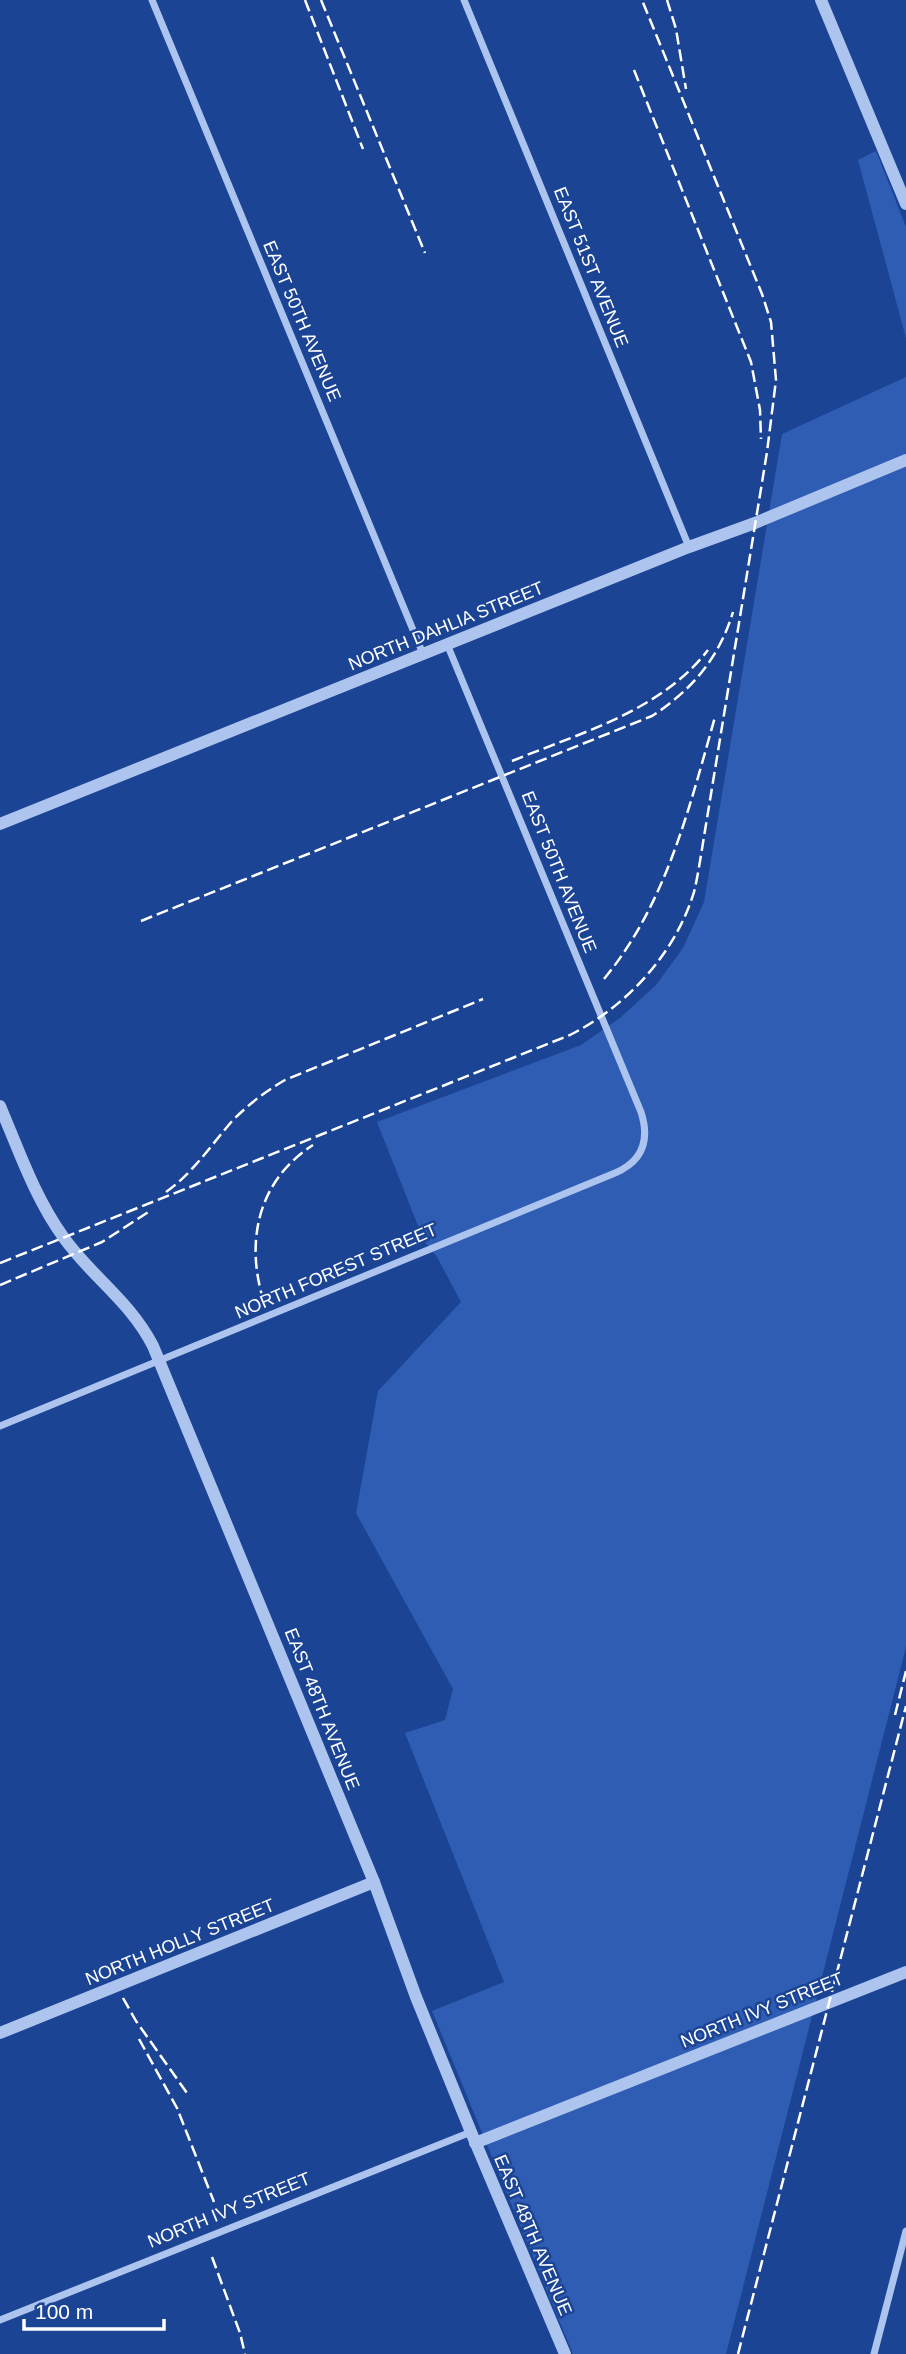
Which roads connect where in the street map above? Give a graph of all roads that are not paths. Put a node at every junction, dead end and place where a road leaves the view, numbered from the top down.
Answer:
1 (152, 0) edge
2 (464, 0) edge
3 (821, 0) edge
4 (906, 204) edge
5 (906, 460) edge
6 (689, 547) junction
7 (447, 644) junction
8 (423, 654) junction
9 (0, 824) edge
10 (0, 1106) edge
11 (641, 1112) joint
12 (160, 1361) junction
13 (0, 1426) edge
14 (374, 1882) junction
15 (906, 1972) edge
16 (0, 2033) edge
17 (473, 2138) junction
18 (906, 2231) edge
19 (0, 2320) edge
20 (565, 2354) edge
21 (874, 2354) edge

1 - 8 street, EAST 50TH AVENUE
2 - 6 street, EAST 51ST AVENUE
3 - 4 street
5 - 6 street, NORTH DAHLIA STREET
6 - 7 street, NORTH DAHLIA STREET
7 - 8 street, NORTH DAHLIA STREET
7 - 11 street, EAST 50TH AVENUE
8 - 9 street, NORTH DAHLIA STREET
10 - 12 street, EAST 48TH AVENUE
11 - 12 street, NORTH FOREST STREET
12 - 13 street, NORTH FOREST STREET
12 - 14 street, EAST 48TH AVENUE
14 - 16 street, NORTH HOLLY STREET
14 - 17 street, EAST 48TH AVENUE
15 - 17 street, NORTH IVY STREET
17 - 19 street, NORTH IVY STREET
17 - 20 street, EAST 48TH AVENUE
18 - 21 street

